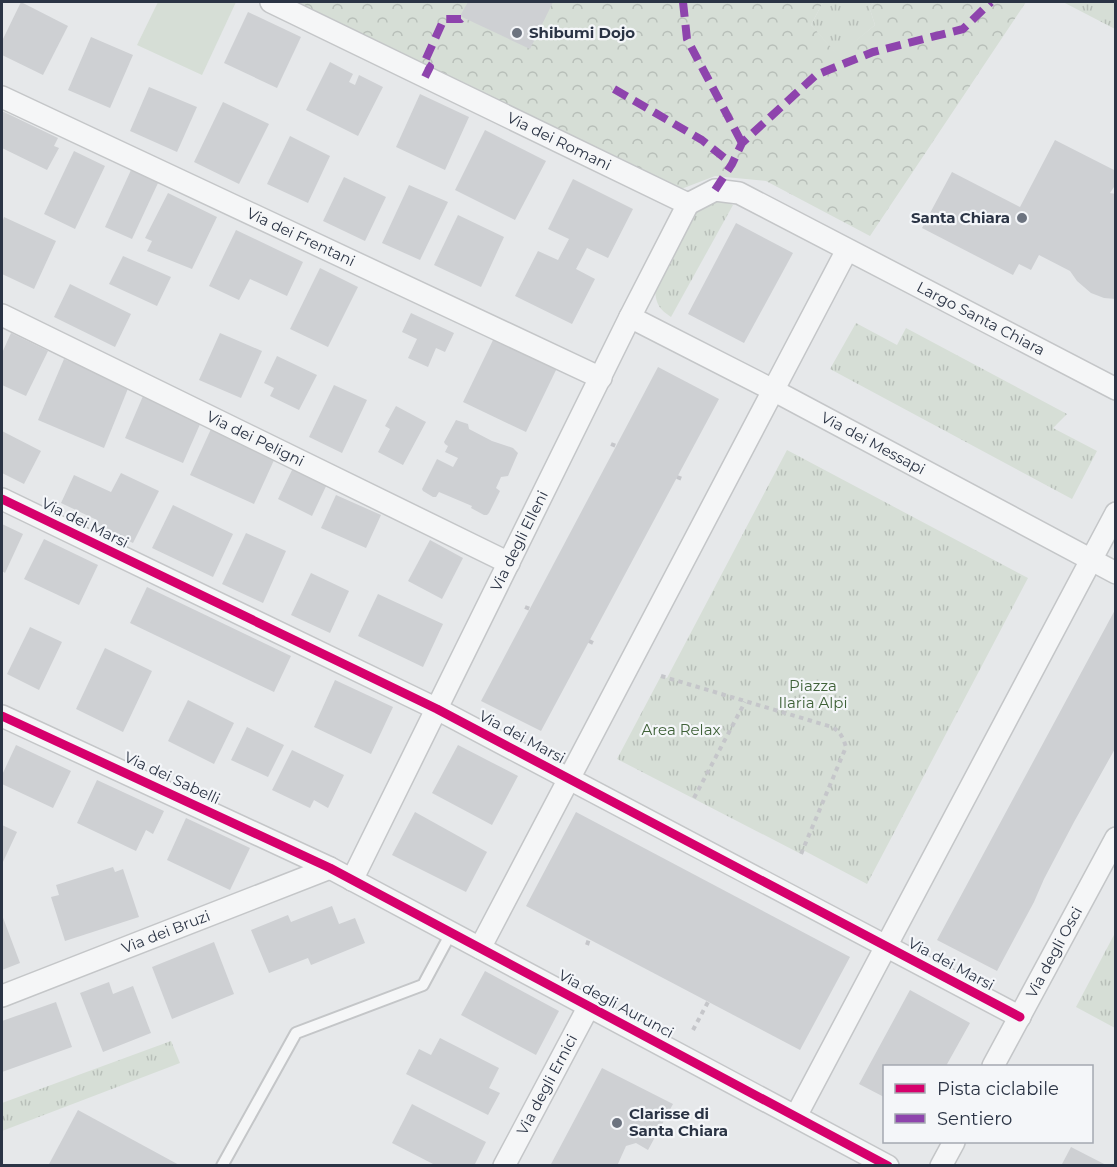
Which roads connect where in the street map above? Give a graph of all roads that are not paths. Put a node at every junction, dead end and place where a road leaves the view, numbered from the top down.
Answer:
1 (271, 2) edge
2 (2, 97) edge
3 (688, 204) junction
4 (846, 250) junction
5 (2, 315) edge
6 (630, 317) junction
7 (601, 378) junction
8 (1116, 388) edge
9 (773, 390) junction
10 (2, 499) edge
11 (1116, 513) edge
12 (1091, 560) junction
13 (509, 563) junction
14 (1116, 573) edge
15 (437, 709) junction
16 (2, 716) edge
17 (570, 779) junction
18 (1116, 838) edge
19 (330, 868) junction
20 (352, 880) junction
21 (452, 933) junction
22 (886, 947) junction
23 (480, 948) junction
24 (2, 996) edge
25 (589, 1006) junction
26 (1020, 1017) junction
27 (994, 1065) edge
28 (796, 1116) junction
29 (953, 1143) edge
30 (222, 1166) edge
31 (504, 1166) edge
32 (888, 1166) edge
33 (941, 1166) edge

1 - 3 street, Via dei Romani
2 - 7 street, Via dei Frentani
3 - 4 street
3 - 6 street, Via degli Elleni
4 - 8 street, Largo Santa Chiara
4 - 9 street
5 - 13 street, Via dei Peligni
6 - 7 street, Via degli Elleni
6 - 9 street, Via dei Messapi
7 - 13 street, Via degli Elleni
9 - 12 street, Via dei Messapi
9 - 17 street
10 - 15 street, Via dei Marsi
11 - 12 street
12 - 14 street, Via dei Messapi
12 - 22 street
13 - 15 street, Via degli Elleni
15 - 17 street, Via dei Marsi
15 - 20 street, Via degli Elleni
16 - 19 street, Via dei Sabelli
17 - 22 street, Via dei Marsi
17 - 23 street
18 - 26 street, Via degli Osci
19 - 20 street, Via degli Aurunci
19 - 24 street, Via dei Bruzi
20 - 21 street, Via degli Aurunci
21 - 23 street, Via degli Aurunci
21 - 30 lane
22 - 26 street, Via dei Marsi
22 - 28 street
23 - 25 street, Via degli Aurunci
25 - 28 street, Via degli Aurunci
25 - 31 street, Via degli Ernici
26 - 27 street, Via degli Osci
28 - 32 street, Via degli Aurunci
29 - 33 street

